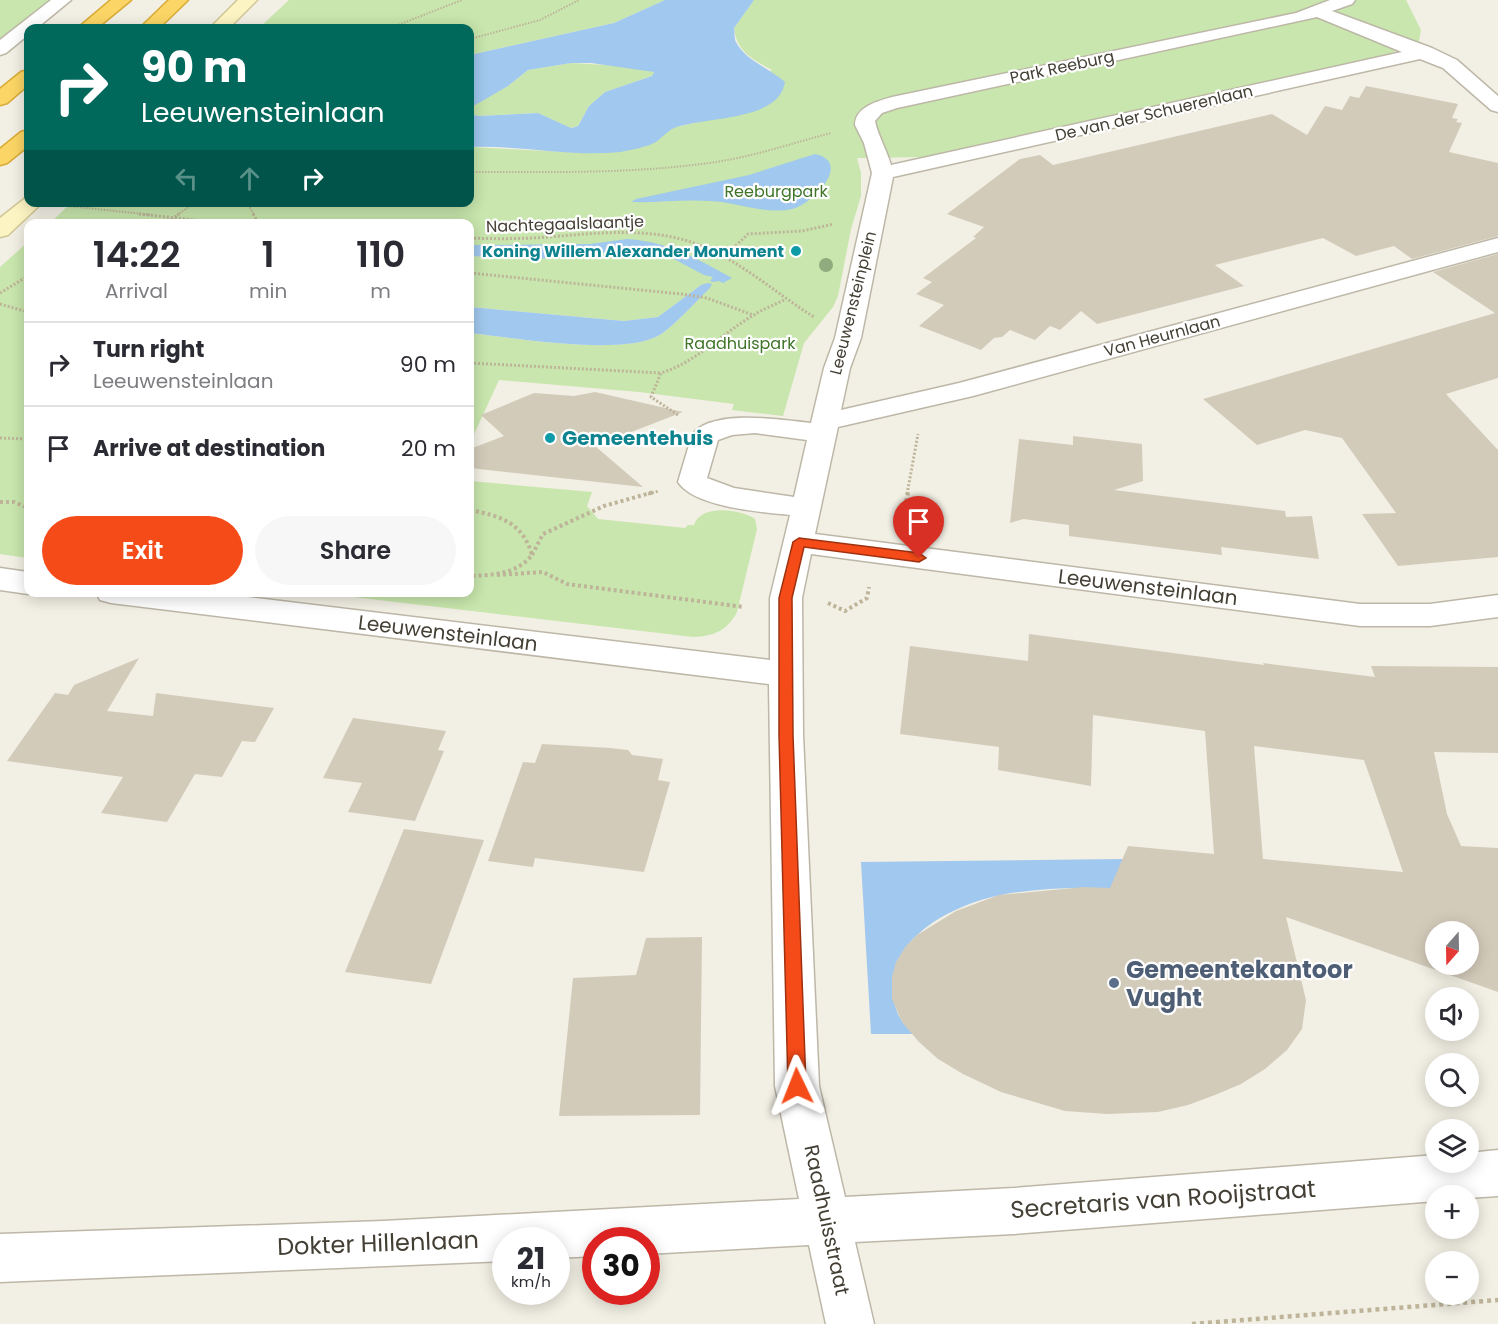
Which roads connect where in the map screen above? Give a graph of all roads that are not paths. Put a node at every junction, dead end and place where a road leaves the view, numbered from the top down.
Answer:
1 (62, 0) edge
2 (122, 0) edge
3 (179, 0) edge
4 (248, 0) edge
5 (1346, 0) edge
6 (1318, 12) junction
7 (32, 24) edge
8 (92, 24) edge
9 (153, 24) edge
10 (223, 24) edge
11 (24, 31) edge
12 (0, 50) edge
13 (1425, 52) junction
14 (24, 79) edge
15 (0, 99) edge
16 (1498, 106) edge
17 (24, 139) edge
18 (0, 159) edge
19 (883, 173) junction
20 (26, 207) edge
21 (0, 230) edge
22 (1498, 244) edge
23 (824, 428) junction
24 (807, 508) junction
25 (799, 542) junction
26 (0, 579) edge
27 (24, 582) edge
28 (152, 597) edge
29 (1498, 606) edge
30 (786, 674) junction
31 (1498, 1173) edge
32 (828, 1221) junction
33 (0, 1257) edge
34 (850, 1324) edge

1 - 7 street
2 - 8 highway
3 - 9 highway
4 - 10 street
5 - 6 street, Park Reeburg
6 - 13 street
6 - 19 street, Park Reeburg
11 - 12 street
13 - 16 street
13 - 19 street, De van der Schuerenlaan
14 - 15 highway
17 - 18 highway
19 - 23 street, Leeuwensteinplein
20 - 21 street
22 - 23 street, Van Heurnlaan
23 - 24 street, Leeuwensteinplein
23 - 24 street
24 - 25 street, Leeuwensteinplein
25 - 29 street, Leeuwensteinlaan
25 - 30 street, Raadhuisstraat
26 - 27 street
28 - 30 street, Leeuwensteinlaan
30 - 32 street, Raadhuisstraat
31 - 32 street, Secretaris van Rooijstraat
32 - 33 street, Dokter Hillenlaan
32 - 34 street, Raadhuisstraat

